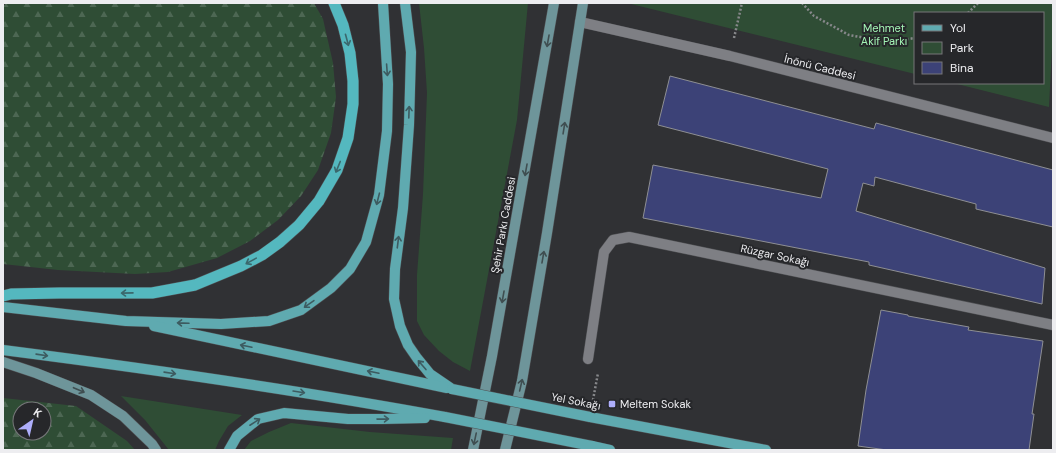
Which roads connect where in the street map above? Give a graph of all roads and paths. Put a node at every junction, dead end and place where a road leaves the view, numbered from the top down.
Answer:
1 (334, 3) edge
2 (382, 3) edge
3 (405, 3) edge
4 (554, 3) edge
5 (583, 3) edge
6 (742, 3) edge
7 (802, 3) edge
8 (978, 3) edge
9 (969, 12) edge
10 (580, 22) junction
11 (914, 38) edge
12 (730, 56) junction
13 (1053, 138) edge
14 (3, 296) edge
15 (3, 307) edge
16 (126, 321) junction
17 (1053, 325) edge
18 (3, 350) edge
19 (588, 359) joint
20 (3, 362) edge
21 (452, 389) junction
22 (590, 416) junction
23 (445, 417) junction
24 (156, 450) edge
25 (229, 450) edge
26 (473, 450) edge
27 (505, 450) edge
28 (610, 450) edge
29 (766, 450) edge

1 -> 14 highway
2 -> 16 main road
21 -> 3 main road
4 -> 26 main road, Şehir Parkı Caddesi
5 - 10 main road
6 - 12 path
7 - 11 path
8 - 9 path
10 - 12 street, İnönü Caddesi
27 -> 10 main road
12 - 13 street, İnönü Caddesi
15 - 16 main road
21 -> 16 main road, Yel Sokağı
17 - 19 street, Rüzgar Sokağı
18 -> 23 main road
19 - 22 path
20 -> 24 main road
21 - 22 main road, Yel Sokağı, bridge
22 - 29 main road, Yel Sokağı
25 -> 23 main road
23 - 28 main road, bridge

